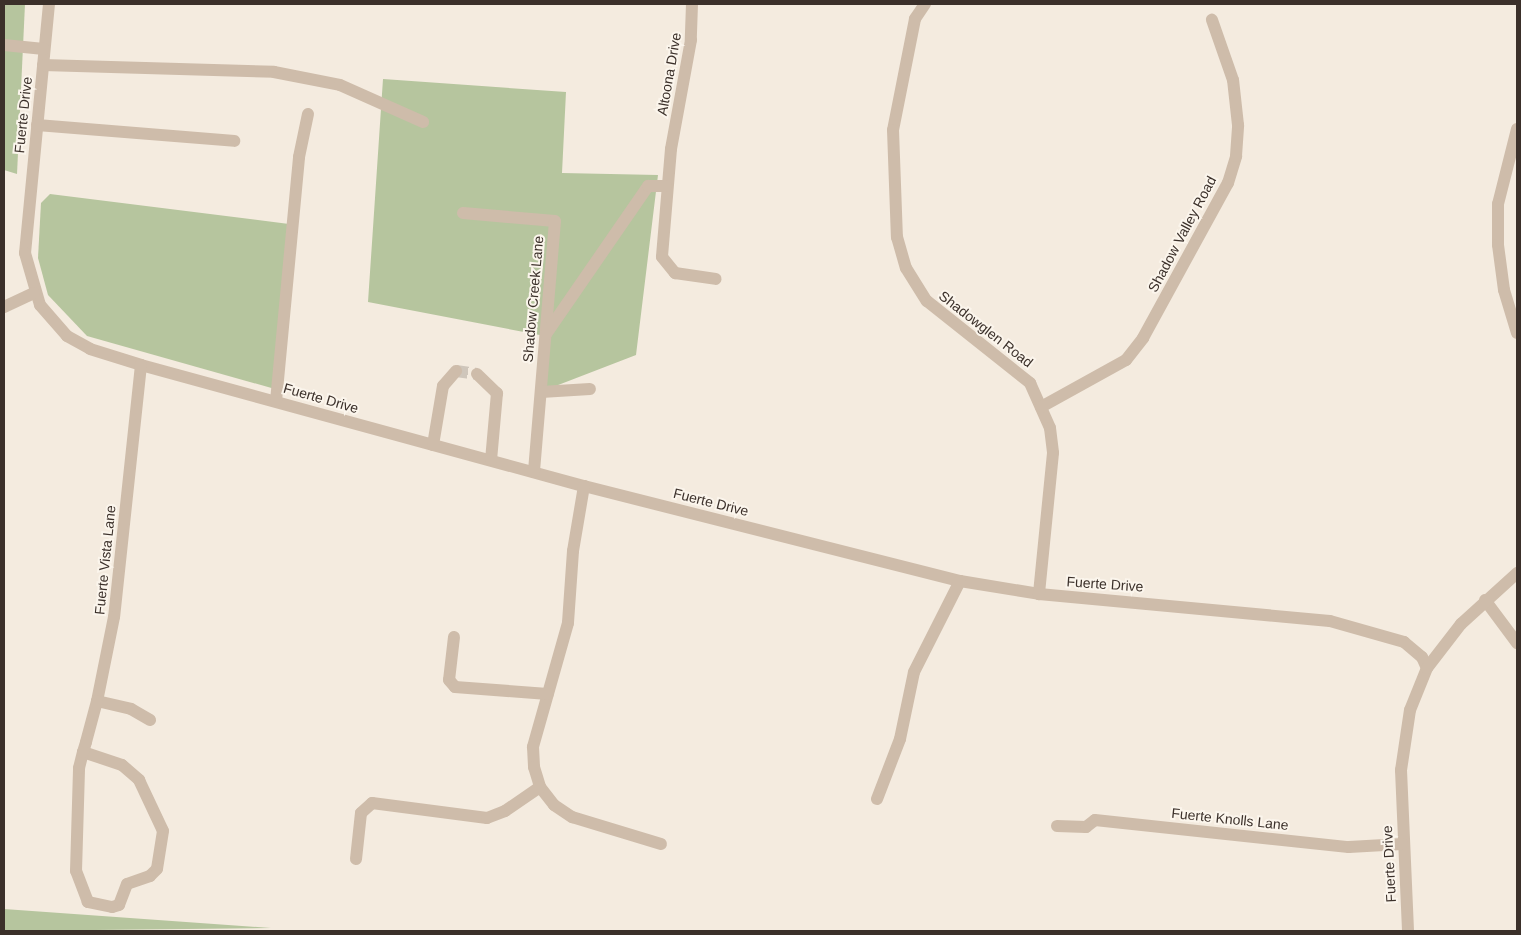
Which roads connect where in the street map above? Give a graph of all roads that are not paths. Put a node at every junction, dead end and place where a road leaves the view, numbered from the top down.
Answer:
1 (49, 4) edge
2 (692, 4) edge
3 (925, 4) edge
4 (1212, 20) dead end
5 (4, 45) edge
6 (44, 49) junction
7 (43, 65) junction
8 (308, 114) dead end
9 (423, 122) dead end
10 (37, 125) junction
11 (1517, 129) edge
12 (234, 141) dead end
13 (666, 186) junction
14 (463, 213) dead end
15 (716, 279) dead end
16 (34, 293) junction
17 (4, 307) edge
18 (1517, 333) edge
19 (545, 336) junction
20 (141, 365) junction
21 (456, 372) dead end
22 (477, 374) tunnel mouth
23 (590, 388) dead end
24 (540, 392) junction
25 (276, 401) junction
26 (1042, 407) junction
27 (433, 445) junction
28 (490, 460) junction
29 (534, 472) junction
30 (584, 486) junction
31 (1517, 573) edge
32 (960, 581) junction
33 (1039, 594) junction
34 (1486, 600) junction
35 (454, 637) dead end
36 (1517, 643) edge
37 (1427, 668) junction
38 (548, 694) junction
39 (97, 701) junction
40 (150, 720) dead end
41 (83, 752) junction
42 (540, 787) junction
43 (877, 799) dead end
44 (1057, 826) dead end
45 (661, 844) dead end
46 (1402, 844) junction
47 (356, 859) dead end
48 (1408, 931) edge

1 - 6 street, Fuerte Drive
2 - 13 street, Altoona Drive
3 - 26 street, Shadowglen Road
4 - 26 street, Shadow Valley Road
5 - 6 street
6 - 7 street, Fuerte Drive
7 - 9 street
7 - 10 street, Fuerte Drive
8 - 25 street
10 - 12 street
10 - 16 street, Fuerte Drive
11 - 18 street
13 - 15 street, Altoona Drive
13 - 19 street
14 - 19 street, Shadow Creek Lane
16 - 17 street
16 - 20 street, Fuerte Drive
19 - 24 street, Shadow Creek Lane
20 - 25 street, Fuerte Drive
20 - 39 street, Fuerte Vista Lane
21 - 27 street
22 - 28 street
23 - 24 street
24 - 29 street, Shadow Creek Lane
25 - 27 street, Fuerte Drive
26 - 33 street, Shadowglen Road
27 - 28 street, Fuerte Drive
28 - 29 street, Fuerte Drive
29 - 30 street, Fuerte Drive
30 - 32 street, Fuerte Drive
30 - 38 street
31 - 34 street
32 - 33 street, Fuerte Drive
32 - 43 street
33 - 37 street, Fuerte Drive
34 - 36 street
34 - 37 street
35 - 38 street
37 - 46 street, Fuerte Drive
38 - 42 street
39 - 40 street
39 - 41 street, Fuerte Vista Lane
41 - 41 street, Fuerte Vista Lane
42 - 45 street
42 - 47 street
44 - 46 street, Fuerte Knolls Lane
46 - 48 street, Fuerte Drive

